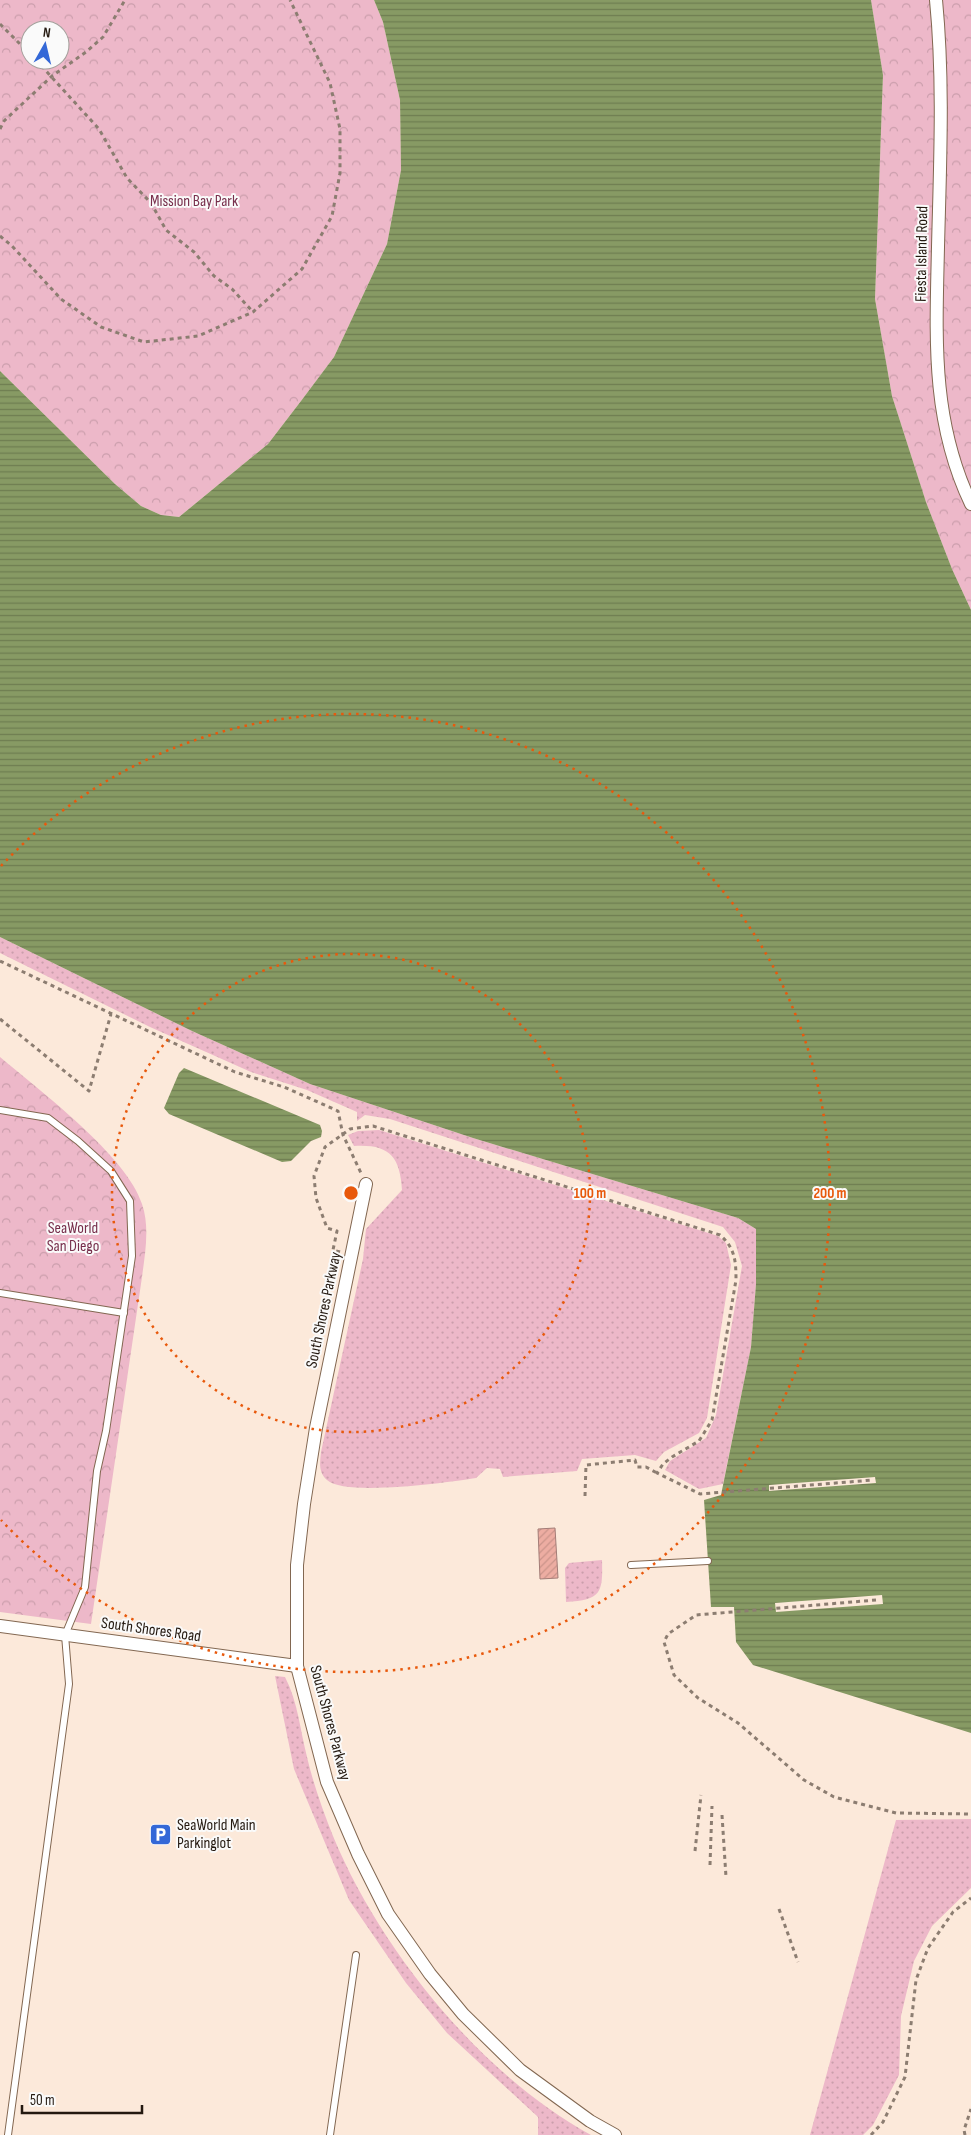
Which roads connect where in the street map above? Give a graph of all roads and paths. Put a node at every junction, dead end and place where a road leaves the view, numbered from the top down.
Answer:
1 (125, 0) edge
2 (290, 0) edge
3 (936, 0) edge
4 (0, 24) edge
5 (20, 44) edge
6 (46, 70) edge
7 (52, 76) junction
8 (0, 129) edge
9 (0, 236) edge
10 (253, 312) junction
11 (971, 504) edge
12 (0, 961) edge
13 (111, 1014) junction
14 (0, 1019) edge
15 (0, 1110) edge
16 (343, 1135) junction
17 (366, 1184) joint
18 (352, 1256) junction
19 (0, 1292) edge
20 (124, 1313) junction
21 (657, 1473) junction
22 (873, 1480) dead end
23 (585, 1496) dead end
24 (708, 1561) dead end
25 (631, 1565) dead end
26 (876, 1600) dead end
27 (0, 1626) edge
28 (66, 1635) junction
29 (297, 1666) junction
30 (701, 1795) dead end
31 (712, 1806) dead end
32 (971, 1814) edge
33 (722, 1815) dead end
34 (695, 1851) dead end
35 (710, 1865) dead end
36 (726, 1877) dead end
37 (971, 1898) edge
38 (779, 1908) dead end
39 (356, 1955) dead end
40 (798, 1962) dead end
41 (971, 2109) edge
42 (8, 2135) edge
43 (330, 2135) edge
44 (615, 2135) edge
45 (870, 2135) edge
46 (965, 2135) edge

1 - 7 path
2 - 10 path
3 - 11 street, Fiesta Island Road
4 - 5 path
6 - 7 path
7 - 8 path
7 - 10 path
9 - 10 path
12 - 13 path
13 - 14 path
13 - 16 path
15 - 20 lane
16 - 17 path
16 - 18 path
16 - 21 path
17 - 18 street, South Shores Parkway
18 - 29 street, South Shores Parkway
19 - 20 lane
20 - 28 lane
21 - 22 path
21 - 23 path
24 - 25 lane
26 - 32 path
27 - 28 street, South Shores Road
28 - 29 street, South Shores Road
28 - 42 lane
29 - 44 street, South Shores Parkway
30 - 34 path
31 - 35 path
33 - 36 path
37 - 45 path
38 - 40 path
39 - 43 lane
41 - 46 path

